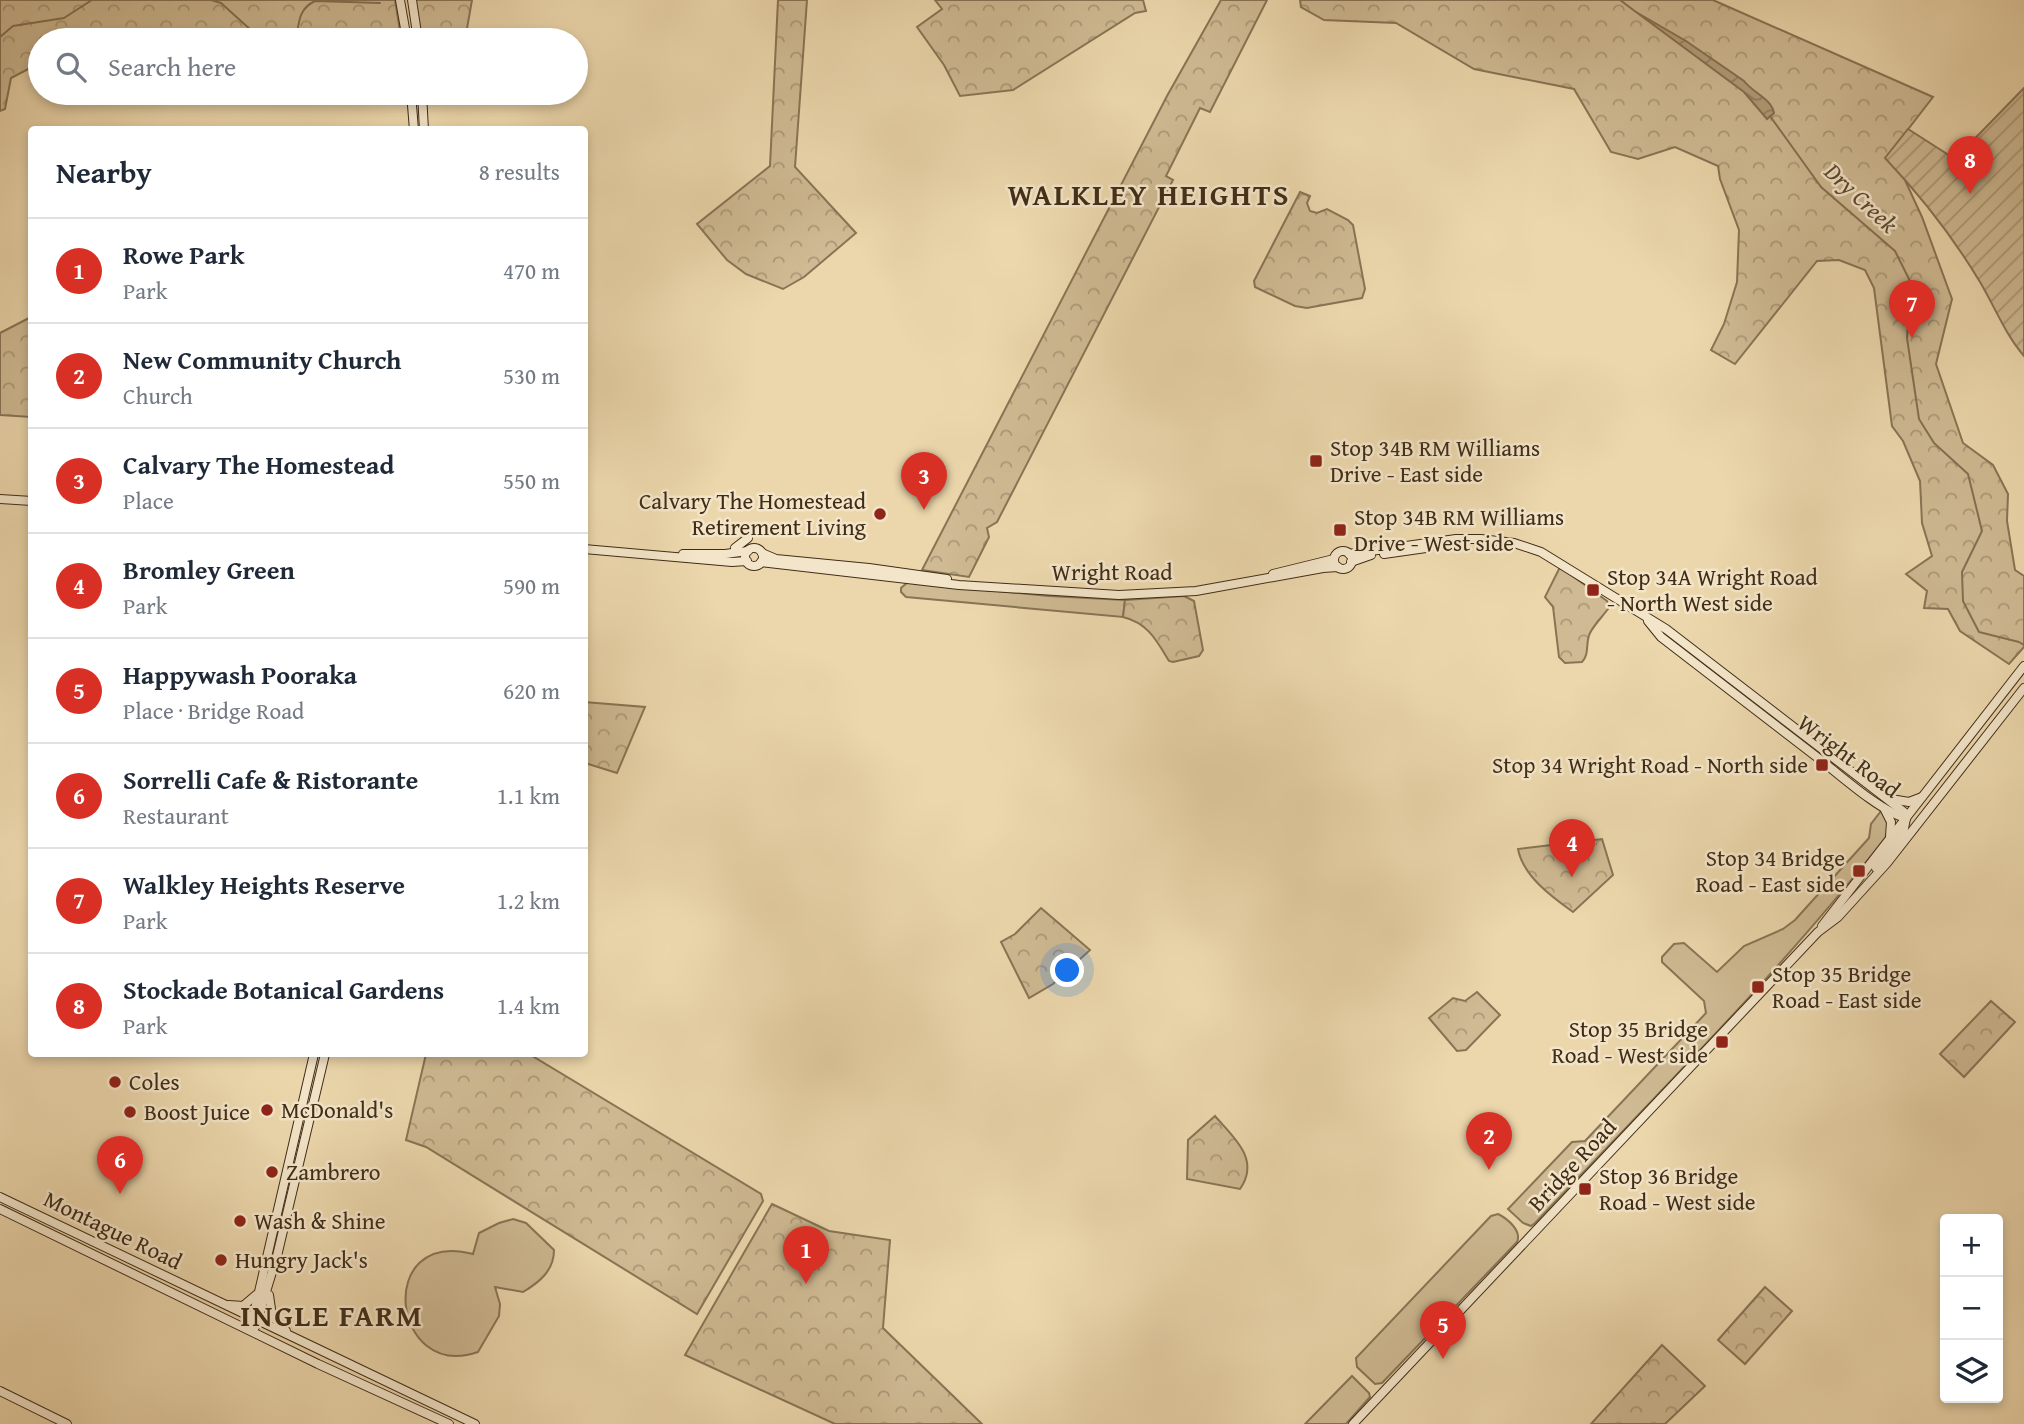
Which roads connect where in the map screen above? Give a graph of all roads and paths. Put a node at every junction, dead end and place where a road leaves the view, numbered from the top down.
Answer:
1 (400, 0) edge
2 (412, 0) edge
3 (405, 28) edge
4 (416, 28) edge
5 (412, 105) edge
6 (423, 105) edge
7 (414, 126) edge
8 (425, 126) edge
9 (0, 499) edge
10 (28, 501) edge
11 (748, 538) dead end
12 (588, 549) edge
13 (748, 551) junction
14 (694, 554) junction
15 (659, 556) junction
16 (761, 557) junction
17 (1350, 558) junction
18 (747, 561) junction
19 (1336, 563) junction
20 (2024, 666) edge
21 (2024, 688) edge
22 (1962, 746) junction
23 (1973, 754) junction
24 (1945, 790) junction
25 (1922, 797) junction
26 (1883, 801) junction
27 (1906, 818) junction
28 (1889, 840) junction
29 (1861, 892) junction
30 (1818, 932) junction
31 (313, 1057) edge
32 (324, 1057) edge
33 (0, 1197) edge
34 (0, 1209) edge
35 (271, 1278) junction
36 (258, 1293) junction
37 (213, 1300) junction
38 (255, 1321) junction
39 (252, 1332) junction
40 (299, 1342) junction
41 (0, 1391) edge
42 (67, 1424) edge
43 (449, 1424) edge
44 (475, 1424) edge
45 (1353, 1424) edge

1 - 3 main road
2 - 4 main road
5 - 7 main road
6 - 8 main road
9 - 10 main road
11 - 14 main road
12 - 15 main road
13 - 14 main road
13 - 16 main road
13 - 18 main road
14 - 15 main road
15 - 18 main road
16 - 18 main road
16 - 19 main road, Wright Road
17 - 19 main road
17 - 19 main road
17 - 26 main road, Wright Road
20 - 22 main road, Bridge Road
21 - 23 main road, Bridge Road
22 - 23 main road
22 - 25 main road, Bridge Road
23 - 24 main road, Bridge Road
24 - 27 main road
24 - 29 main road, Bridge Road
25 - 26 main road
25 - 27 main road, Bridge Road
26 - 27 main road, Wright Road
26 - 28 main road
27 - 28 main road, Bridge Road
27 - 29 main road
28 - 30 main road, Bridge Road
29 - 30 main road, Bridge Road
30 - 45 main road, Bridge Road
31 - 36 main road
32 - 35 main road
33 - 37 main road, Montague Road
34 - 39 main road, Montague Road
35 - 38 main road
35 - 40 main road
36 - 37 main road
36 - 38 main road
37 - 38 main road, Montague Road
38 - 39 main road
38 - 40 main road, Montague Road
39 - 43 main road, Montague Road
40 - 44 main road, Montague Road
41 - 42 main road

